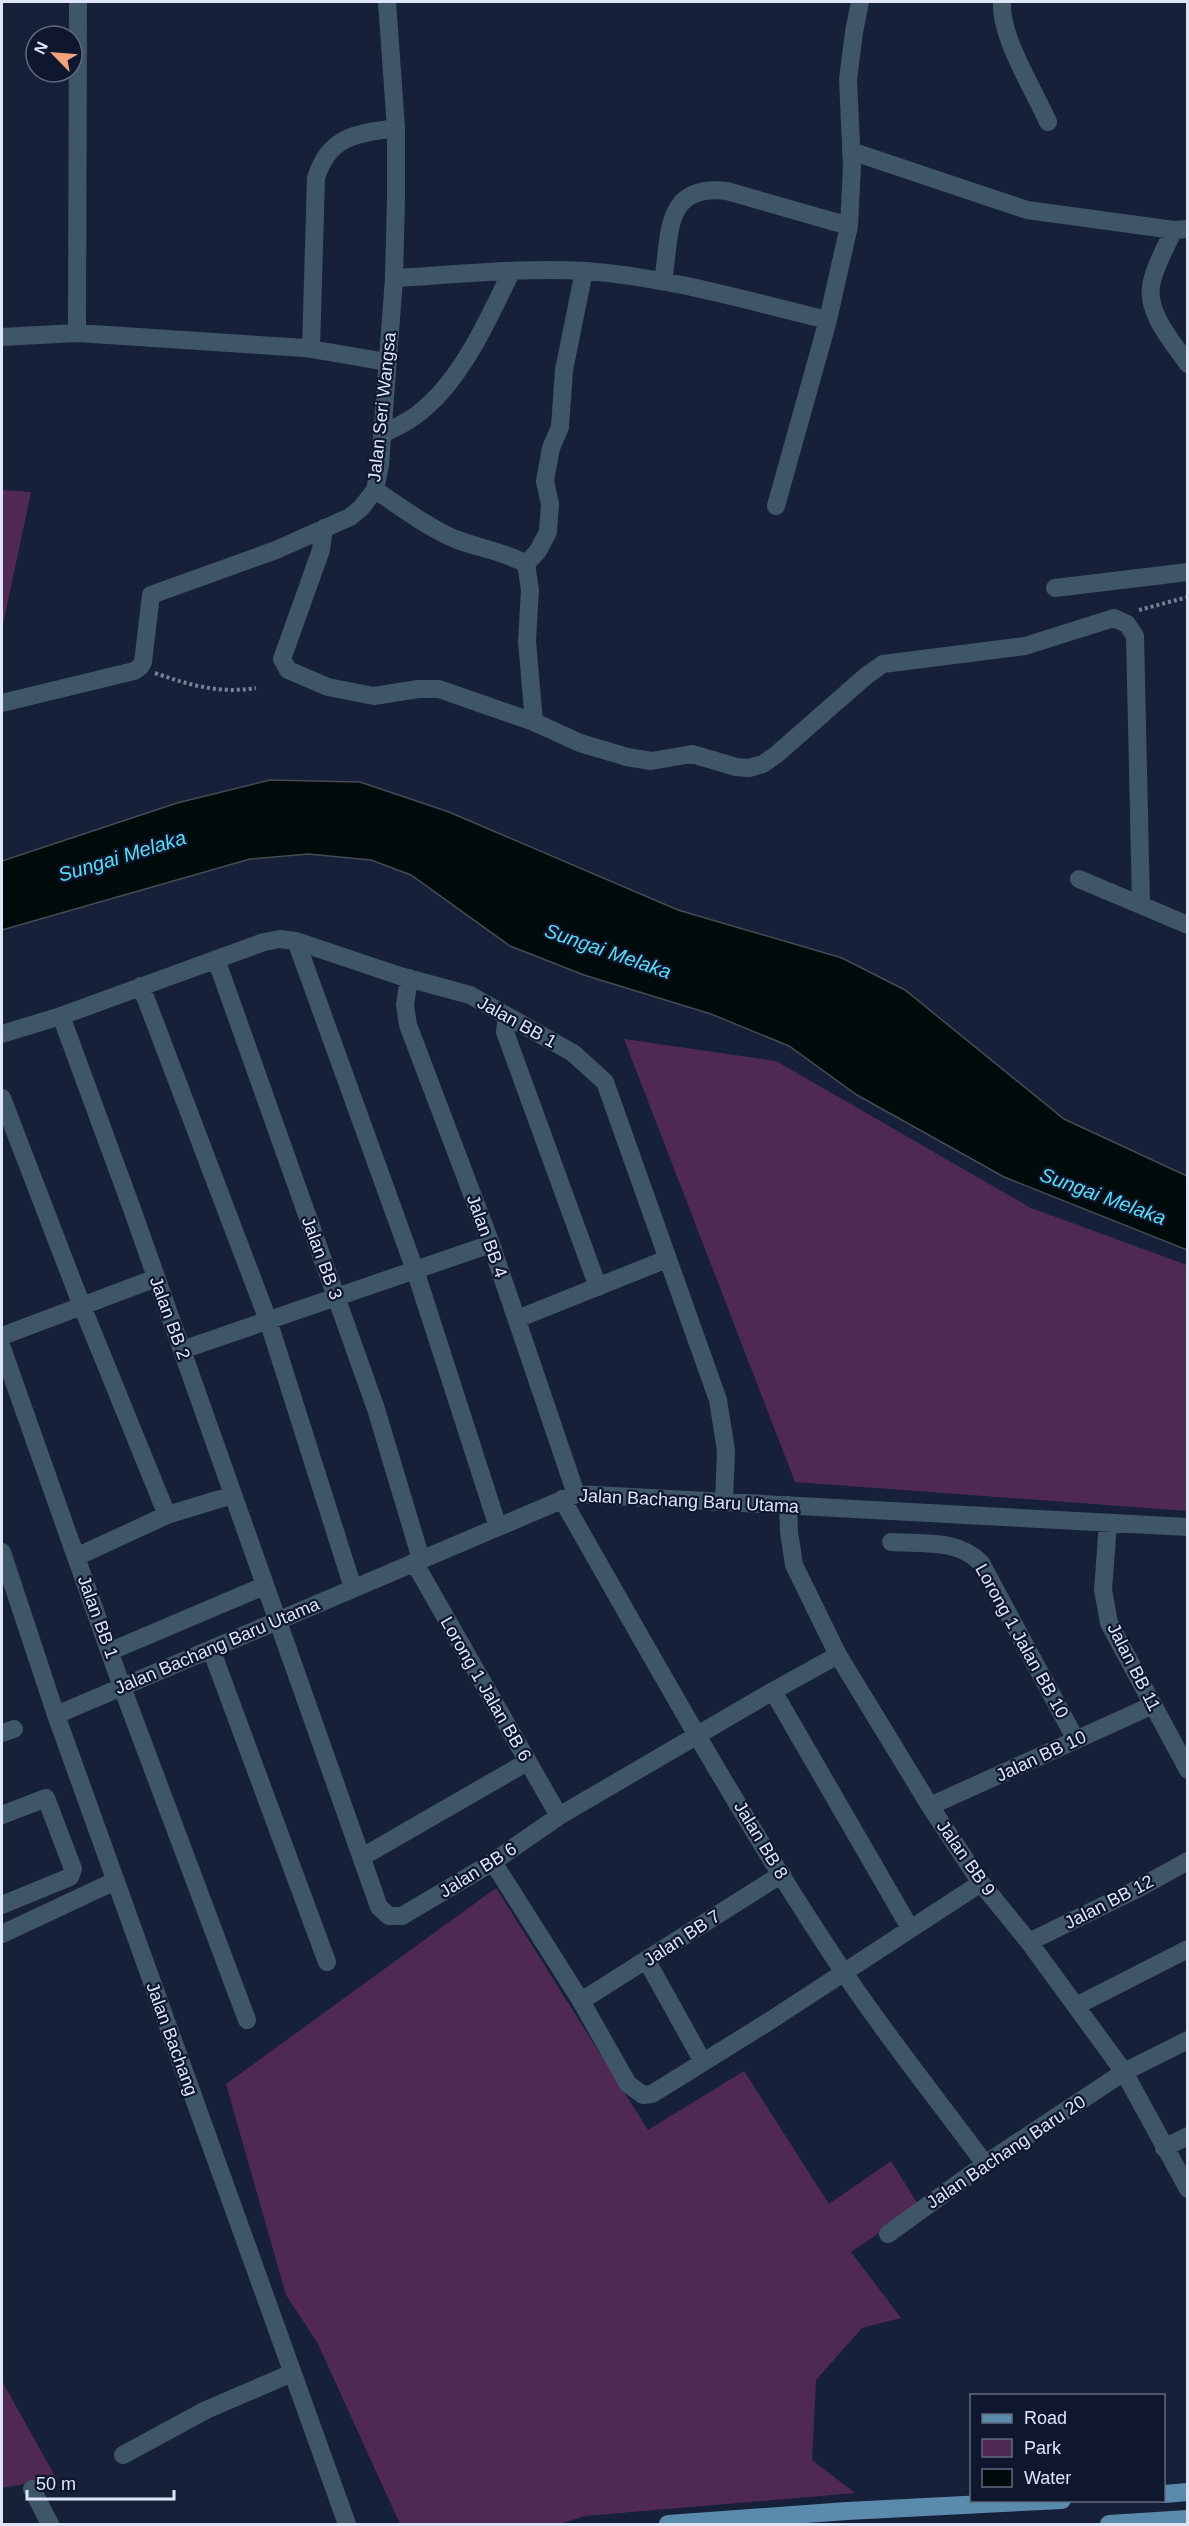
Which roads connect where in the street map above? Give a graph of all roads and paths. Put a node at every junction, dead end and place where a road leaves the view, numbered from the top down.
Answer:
1 (78, 2) edge
2 (387, 2) edge
3 (860, 2) edge
4 (1002, 2) edge
5 (1048, 122) dead end
6 (396, 128) junction
7 (851, 151) junction
8 (849, 226) junction
9 (1180, 229) edge
10 (584, 271) junction
11 (511, 272) junction
12 (394, 279) junction
13 (663, 280) junction
14 (828, 320) junction
15 (77, 333) junction
16 (2, 337) edge
17 (311, 349) junction
18 (387, 362) junction
19 (1188, 364) edge
20 (382, 434) junction
21 (375, 490) junction
22 (776, 506) dead end
23 (324, 528) junction
24 (526, 564) junction
25 (1188, 572) edge
26 (1055, 588) dead end
27 (1188, 597) edge
28 (1114, 618) junction
29 (140, 667) junction
30 (256, 688) dead end
31 (2, 703) edge
32 (534, 722) junction
33 (1079, 879) dead end
34 (1141, 904) junction
35 (1188, 925) edge
36 (296, 941) junction
37 (216, 959) junction
38 (409, 978) junction
39 (141, 986) junction
40 (61, 1016) junction
41 (507, 1016) junction
42 (2, 1034) edge
43 (2, 1098) edge
44 (491, 1244) junction
45 (667, 1259) junction
46 (415, 1270) junction
47 (156, 1278) junction
48 (598, 1287) junction
49 (336, 1297) junction
50 (82, 1306) junction
51 (517, 1319) junction
52 (268, 1320) junction
53 (2, 1336) edge
54 (2, 1348) edge
55 (182, 1350) junction
56 (233, 1495) junction
57 (569, 1496) junction
58 (724, 1502) junction
59 (788, 1505) junction
60 (167, 1515) junction
61 (1108, 1523) junction
62 (498, 1527) junction
63 (1188, 1527) edge
64 (891, 1542) dead end
65 (2, 1552) edge
66 (76, 1557) junction
67 (417, 1561) junction
68 (264, 1586) junction
69 (353, 1588) junction
70 (276, 1621) junction
71 (211, 1649) junction
72 (111, 1651) junction
73 (838, 1655) junction
74 (122, 1687) junction
75 (773, 1691) junction
76 (1153, 1705) junction
77 (56, 1715) junction
78 (698, 1734) junction
79 (1076, 1740) junction
80 (527, 1762) junction
81 (1188, 1770) edge
82 (930, 1806) junction
83 (2, 1815) edge
84 (560, 1816) junction
85 (362, 1857) junction
86 (1188, 1861) edge
87 (493, 1862) junction
88 (782, 1874) junction
89 (115, 1881) junction
90 (981, 1883) junction
91 (2, 1905) edge
92 (910, 1928) junction
93 (2, 1934) edge
94 (1029, 1942) junction
95 (1188, 1949) edge
96 (647, 1961) junction
97 (327, 1962) dead end
98 (844, 1972) junction
99 (581, 2001) junction
100 (1076, 2006) junction
101 (247, 2020) dead end
102 (1188, 2040) edge
103 (703, 2062) junction
104 (1124, 2072) junction
105 (1188, 2136) edge
106 (1164, 2148) junction
107 (986, 2164) junction
108 (1188, 2189) edge
109 (888, 2234) dead end
110 (292, 2373) junction
111 (123, 2455) dead end
112 (32, 2489) dead end
113 (1188, 2492) edge
114 (1165, 2494) edge
115 (1023, 2502) edge
116 (1188, 2519) edge
117 (50, 2524) edge
118 (347, 2524) edge
119 (668, 2524) edge
120 (1108, 2524) edge

1 - 15 street
2 - 6 street, Jalan Seri Wangsa
3 - 7 street
4 - 5 street
6 - 12 street, Jalan Seri Wangsa
6 - 17 street
7 - 8 street
7 - 9 street
8 - 13 street
8 - 14 street
9 - 19 street
10 - 11 street
10 - 13 street
10 - 24 street
11 - 12 street
11 - 20 street
12 - 18 street, Jalan Seri Wangsa
13 - 14 street
14 - 22 street
15 - 16 street
15 - 17 street
17 - 18 street
18 - 20 street, Jalan Seri Wangsa
20 - 21 street, Jalan Seri Wangsa
21 - 23 street, Jalan Seri Wangsa
21 - 24 street
23 - 29 street, Jalan Seri Wangsa
23 - 32 street
24 - 32 street
25 - 26 street
27 - 28 path
28 - 32 street
28 - 34 street
29 - 30 path
29 - 31 street
33 - 34 street
34 - 35 street
36 - 37 street, Jalan BB 1
36 - 38 street, Jalan BB 1
36 - 46 street
37 - 39 street, Jalan BB 1
37 - 49 street, Jalan BB 3
38 - 41 street, Jalan BB 1
38 - 44 street, Jalan BB 4
39 - 40 street, Jalan BB 1
39 - 52 street
40 - 42 street, Jalan BB 1
40 - 47 street, Jalan BB 2
41 - 45 street, Jalan BB 1
41 - 48 street
43 - 50 street
44 - 46 street
44 - 51 street, Jalan BB 4
45 - 48 street
45 - 58 street, Jalan BB 1
46 - 49 street
46 - 62 street
47 - 50 street
47 - 55 street, Jalan BB 2
48 - 51 street
49 - 52 street
49 - 67 street, Jalan BB 3
50 - 53 street
50 - 60 street
51 - 57 street, Jalan BB 4
52 - 55 street
52 - 69 street
54 - 66 street, Jalan BB 1
55 - 56 street, Jalan BB 2
56 - 60 street
56 - 68 street, Jalan BB 2
57 - 58 street, Jalan Bachang Baru Utama
57 - 62 street, Jalan Bachang Baru Utama
57 - 78 street, Jalan BB 8
58 - 59 street, Jalan Bachang Baru Utama
59 - 61 street, Jalan Bachang Baru Utama
59 - 73 street, Jalan BB 9
60 - 66 street
61 - 63 street, Jalan Bachang Baru Utama
61 - 76 street, Jalan BB 11
62 - 67 street, Jalan Bachang Baru Utama
64 - 79 street, Lorong 1 Jalan BB 10
65 - 77 street, Jalan Bachang
66 - 72 street, Jalan BB 1
67 - 69 street, Jalan Bachang Baru Utama
67 - 80 street, Lorong 1 Jalan BB 6
68 - 70 street, Jalan BB 2
68 - 72 street
69 - 70 street, Jalan Bachang Baru Utama
70 - 71 street, Jalan Bachang Baru Utama
70 - 85 street, Jalan BB 6
71 - 74 street, Jalan Bachang Baru Utama
71 - 97 street
72 - 74 street, Jalan BB 1
73 - 75 street, Jalan BB 6
73 - 82 street, Jalan BB 9
74 - 77 street, Jalan Bachang Baru Utama
74 - 101 street, Jalan BB 1
75 - 78 street, Jalan BB 6
75 - 92 street
76 - 79 street, Jalan BB 10
76 - 81 street, Jalan BB 11
77 - 89 street, Jalan Bachang
78 - 84 street, Jalan BB 6
78 - 88 street, Jalan BB 8
79 - 82 street, Jalan BB 10
80 - 84 street, Lorong 1 Jalan BB 6
80 - 85 street
82 - 90 street, Jalan BB 9
83 - 91 street
84 - 87 street, Jalan BB 6
85 - 87 street, Jalan BB 6
86 - 94 street, Jalan BB 12
87 - 99 street
88 - 96 street, Jalan BB 7
88 - 98 street, Jalan BB 8
89 - 93 street
89 - 110 street, Jalan Bachang
90 - 92 street
90 - 94 street, Jalan BB 9
92 - 98 street
94 - 100 street, Jalan BB 9
95 - 100 street
96 - 99 street, Jalan BB 7
96 - 103 street
98 - 103 street
98 - 107 street, Jalan BB 8
99 - 103 street
100 - 104 street, Jalan BB 9
102 - 104 street, Jalan Bachang Baru 20
104 - 106 street, Jalan BB 9
104 - 107 street, Jalan Bachang Baru 20
105 - 106 street
106 - 108 street, Jalan BB 9
107 - 109 street, Jalan Bachang Baru 20
110 - 111 street
110 - 118 street, Jalan Bachang
112 - 117 street
113 - 114 main road
115 - 119 main road
116 - 120 main road

